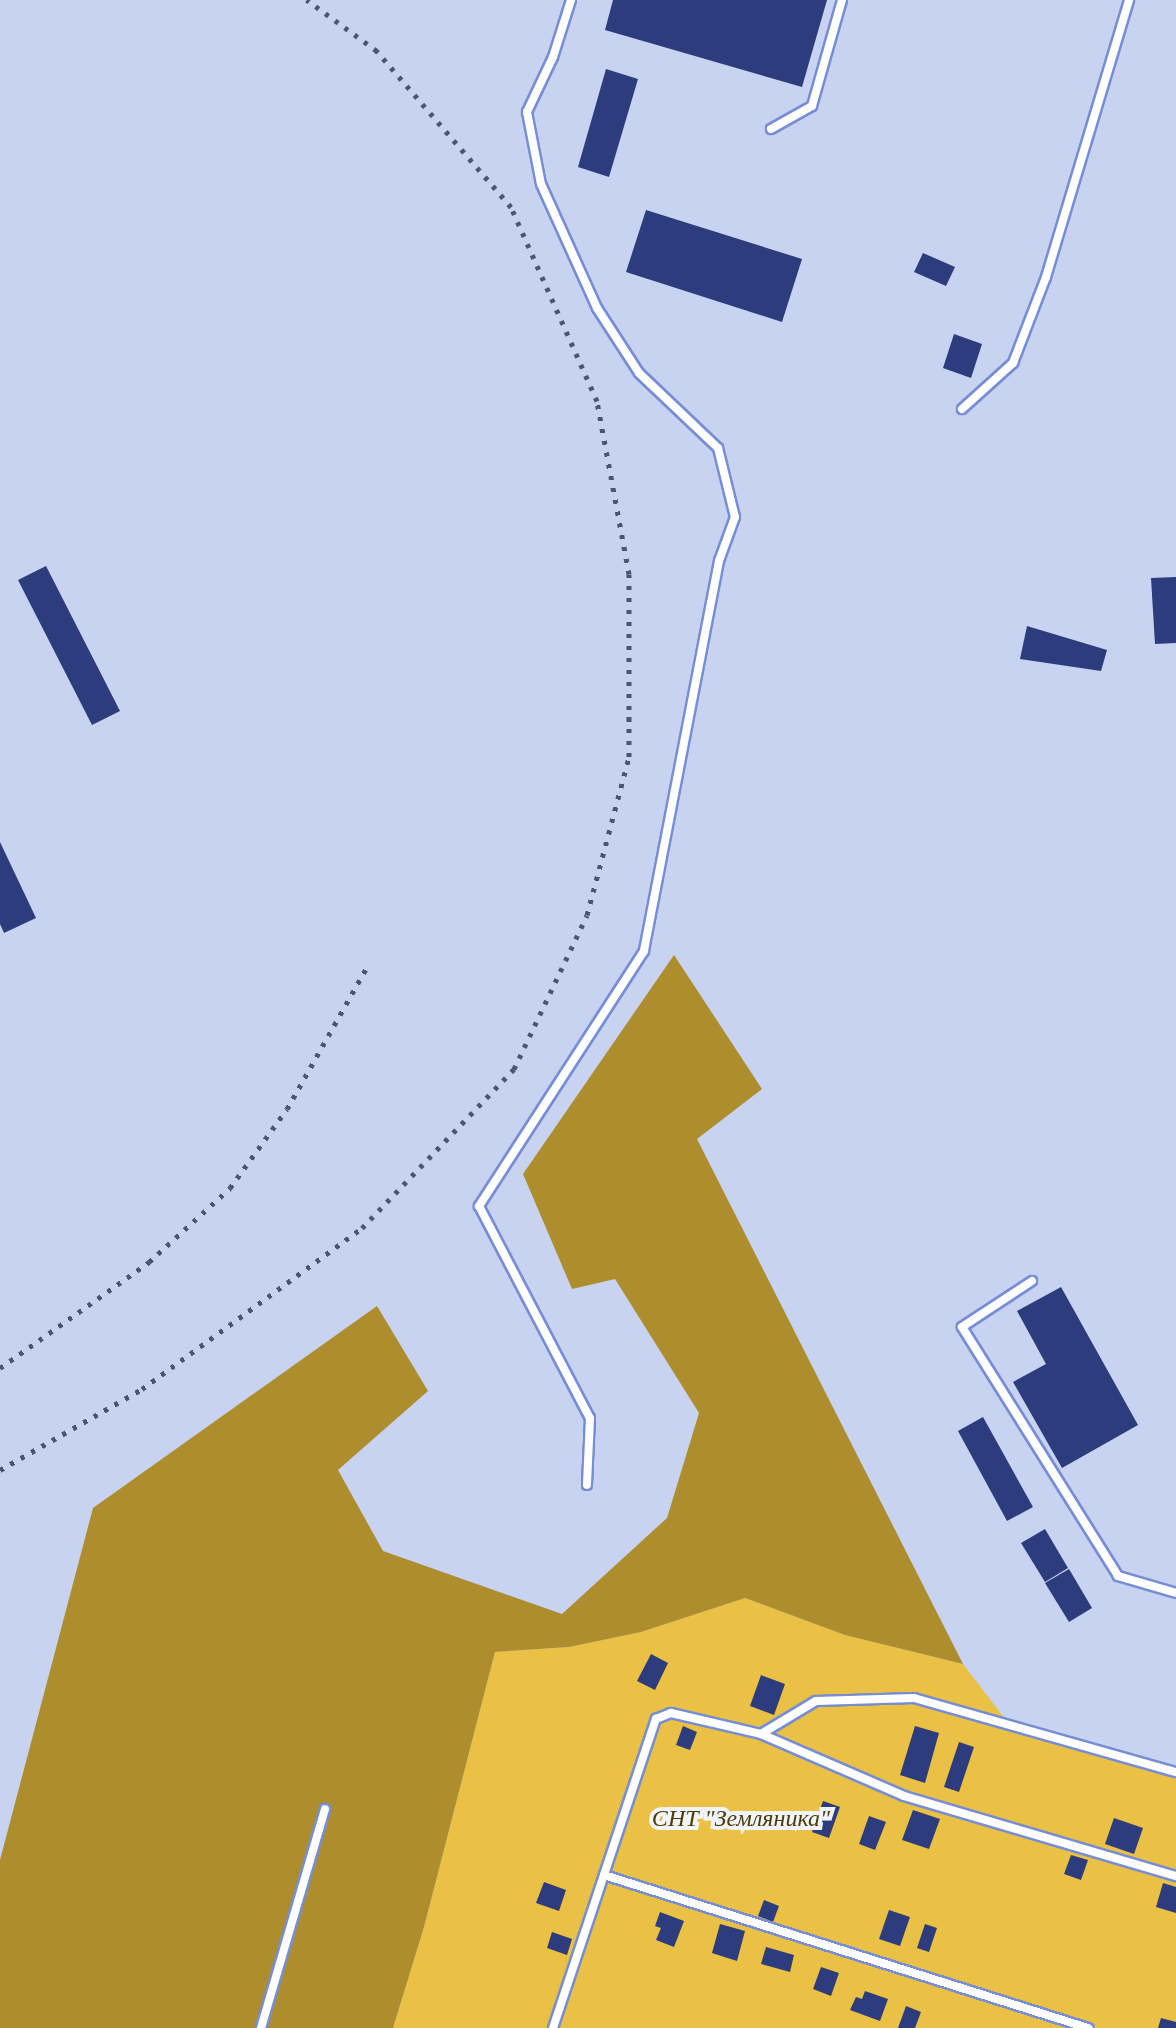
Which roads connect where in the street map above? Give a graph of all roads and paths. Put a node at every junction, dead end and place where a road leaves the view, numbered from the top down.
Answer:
1 (571, 0) edge
2 (842, 0) edge
3 (1129, 0) edge
4 (771, 129) dead end
5 (962, 409) dead end
6 (1032, 1281) dead end
7 (587, 1485) dead end
8 (1176, 1593) edge
9 (761, 1734) junction
10 (1176, 1772) edge
11 (325, 1809) dead end
12 (604, 1875) junction
13 (1176, 1876) edge
14 (261, 2028) edge
15 (553, 2028) edge
16 (1088, 2028) edge

1 - 7 lane
2 - 4 lane
3 - 5 lane
6 - 8 lane
9 - 10 lane
9 - 12 lane
9 - 13 lane
11 - 14 lane
12 - 15 lane
12 - 16 lane

